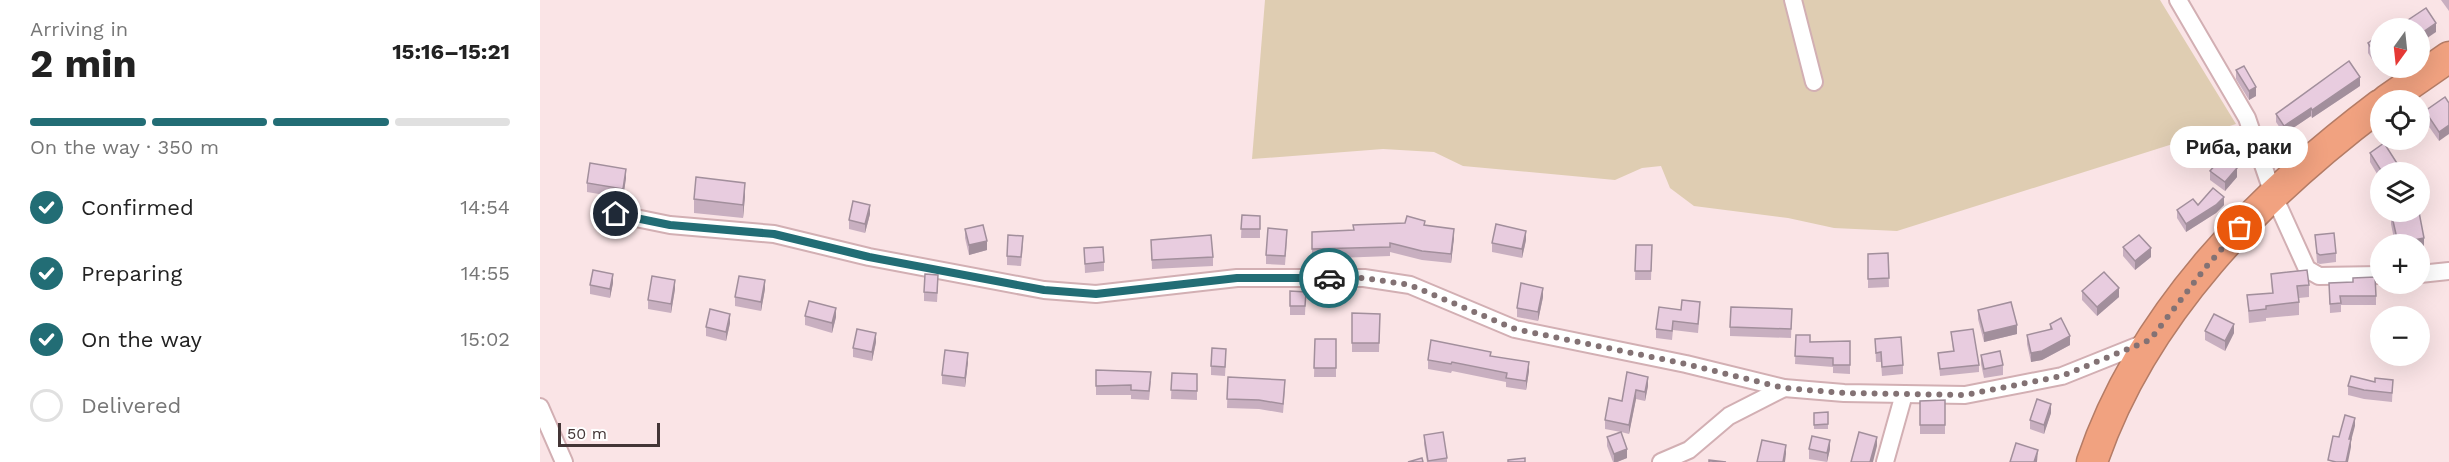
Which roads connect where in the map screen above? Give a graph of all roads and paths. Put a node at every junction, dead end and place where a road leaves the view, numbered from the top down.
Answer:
1 (1793, 0) edge
2 (2178, 0) edge
3 (2449, 57) edge
4 (1814, 82) dead end
5 (2401, 90) edge
6 (2370, 113) edge
7 (2273, 194) junction
8 (616, 214) dead end
9 (2449, 271) edge
10 (2430, 273) edge
11 (2370, 275) edge
12 (2150, 340) junction
13 (1784, 388) junction
14 (1904, 394) junction
15 (540, 407) edge
16 (1688, 456) edge
17 (564, 462) edge
18 (1661, 462) edge
19 (1885, 462) edge
20 (2092, 462) edge

1 - 4 street
2 - 7 street
3 - 5 highway
6 - 7 highway
7 - 11 street
7 - 12 highway
8 - 13 street
9 - 10 street
12 - 14 street
12 - 20 highway
13 - 14 street
13 - 16 street
14 - 19 street
15 - 17 street
16 - 18 street

